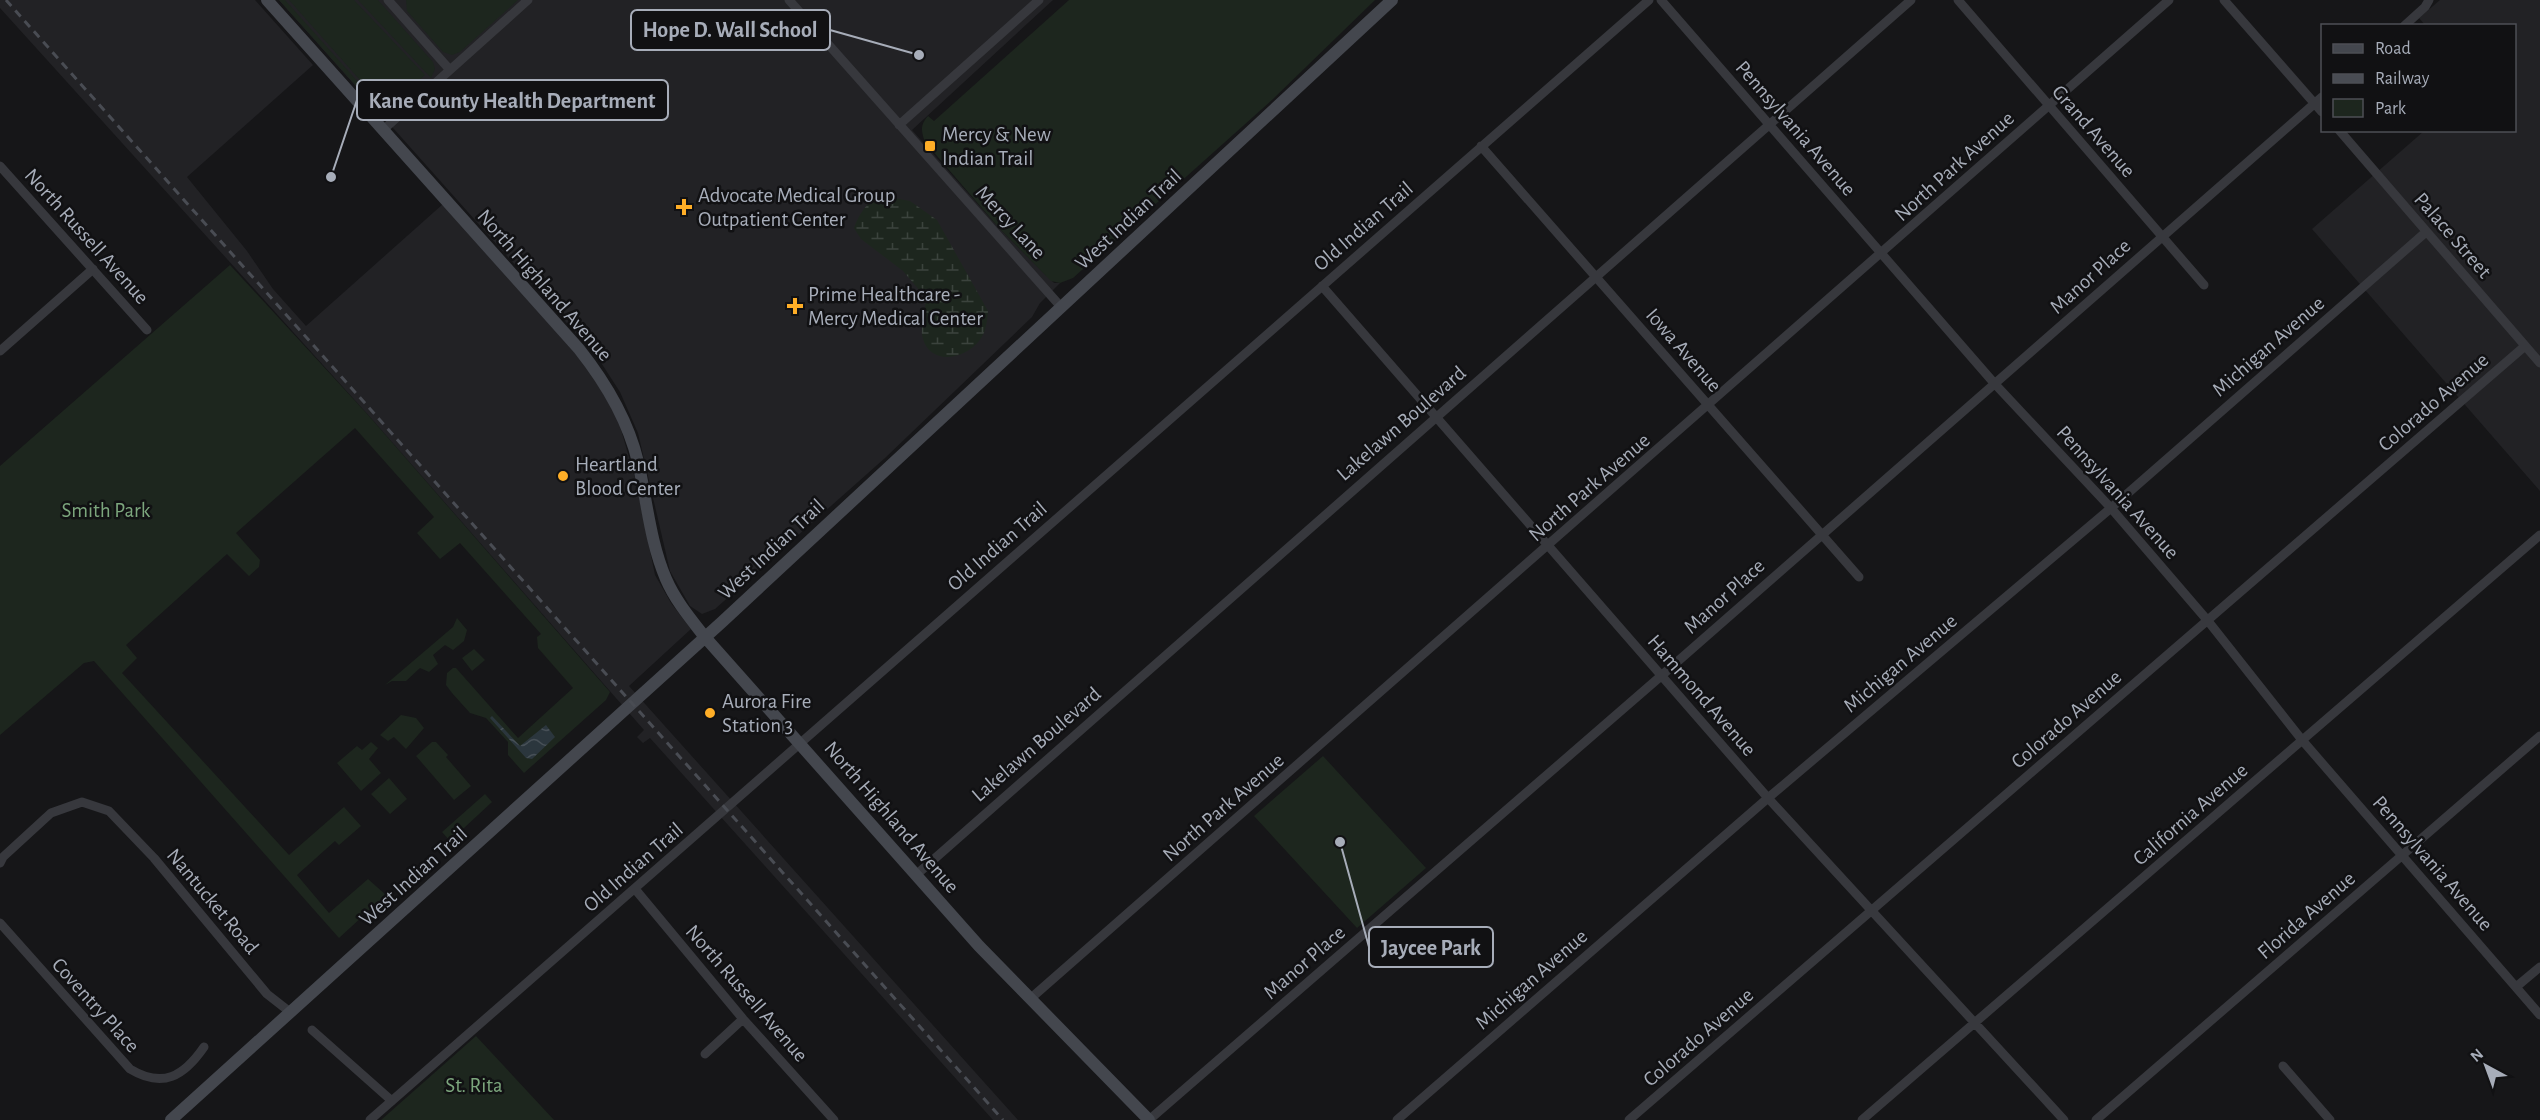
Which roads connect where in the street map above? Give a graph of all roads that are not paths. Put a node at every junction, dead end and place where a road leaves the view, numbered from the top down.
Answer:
1 (267, 0) edge
2 (388, 0) edge
3 (528, 0) edge
4 (789, 0) edge
5 (1039, 0) edge
6 (1392, 0) edge
7 (1649, 0) edge
8 (1661, 0) edge
9 (1911, 0) edge
10 (1958, 0) edge
11 (2169, 0) edge
12 (2224, 0) edge
13 (2428, 0) edge
14 (2406, 24) edge
15 (450, 70) junction
16 (2319, 100) edge
17 (2049, 106) junction
18 (1768, 124) junction
19 (899, 125) junction
20 (383, 130) junction
21 (2341, 132) edge
22 (1481, 146) junction
23 (0, 166) edge
24 (2426, 232) junction
25 (2161, 237) junction
26 (1882, 254) junction
27 (93, 269) junction
28 (1595, 276) junction
29 (2204, 285) dead end
30 (1322, 286) junction
31 (1062, 308) junction
32 (147, 330) dead end
33 (2525, 346) junction
34 (0, 351) edge
35 (2540, 363) edge
36 (1994, 383) junction
37 (1709, 406) junction
38 (1435, 417) junction
39 (2111, 508) junction
40 (1821, 534) junction
41 (2540, 535) edge
42 (1548, 547) junction
43 (1859, 577) dead end
44 (2208, 621) junction
45 (704, 636) junction
46 (1661, 676) junction
47 (2540, 736) edge
48 (2302, 740) junction
49 (801, 743) junction
50 (1768, 798) junction
51 (2403, 855) junction
52 (0, 863) edge
53 (916, 875) junction
54 (635, 889) junction
55 (1872, 910) junction
56 (0, 923) edge
57 (2540, 966) edge
58 (2516, 987) junction
59 (1030, 999) junction
60 (290, 1012) junction
61 (2540, 1015) edge
62 (743, 1019) junction
63 (1974, 1022) junction
64 (312, 1030) dead end
65 (204, 1047) dead end
66 (705, 1054) dead end
67 (2283, 1066) dead end
68 (392, 1101) junction
69 (171, 1120) edge
70 (370, 1120) edge
71 (834, 1120) edge
72 (1149, 1120) edge
73 (1397, 1120) edge
74 (1629, 1120) edge
75 (1862, 1120) edge
76 (2064, 1120) edge
77 (2096, 1120) edge
78 (2330, 1120) edge

1 - 20 main road, North Highland Avenue
2 - 15 street
3 - 15 street
4 - 19 street, Mercy Lane
5 - 19 street
6 - 31 main road, West Indian Trail
7 - 22 street, Old Indian Trail
8 - 18 street, Pennsylvania Avenue
9 - 18 street, Lakelawn Boulevard
10 - 17 street, Grand Avenue
11 - 17 street, North Park Avenue
12 - 16 street
13 - 14 street
15 - 20 street
16 - 25 street, Manor Place
17 - 25 street, Grand Avenue
17 - 26 street, North Park Avenue
18 - 26 street, Pennsylvania Avenue
18 - 28 street, Lakelawn Boulevard
19 - 31 street, Mercy Lane
20 - 45 main road, North Highland Avenue
21 - 24 street, Palace Street
22 - 28 street, Iowa Avenue
22 - 30 street, Old Indian Trail
23 - 27 street, North Russell Avenue
24 - 33 street, Palace Street
24 - 39 street, Michigan Avenue
25 - 29 street, Grand Avenue
25 - 36 street, Manor Place
26 - 36 street, Pennsylvania Avenue
26 - 37 street, North Park Avenue
27 - 32 street, North Russell Avenue
27 - 34 street
28 - 37 street, Iowa Avenue
28 - 38 street, Lakelawn Boulevard
30 - 38 street, Hammond Avenue
30 - 49 street, Old Indian Trail
31 - 45 main road, West Indian Trail
33 - 35 street, Palace Street
33 - 44 street, Colorado Avenue
36 - 39 street, Pennsylvania Avenue
36 - 40 street, Manor Place
37 - 40 street, Iowa Avenue
37 - 42 street, North Park Avenue
38 - 42 street, Hammond Avenue
38 - 53 street, Lakelawn Boulevard
39 - 44 street, Pennsylvania Avenue
39 - 50 street, Michigan Avenue
40 - 43 street, Iowa Avenue
40 - 46 street, Manor Place
41 - 48 street, California Avenue
42 - 46 street, Hammond Avenue
42 - 59 street, North Park Avenue
44 - 48 street, Pennsylvania Avenue
44 - 55 street, Colorado Avenue
45 - 49 main road, North Highland Avenue
45 - 60 main road, West Indian Trail
46 - 50 street, Hammond Avenue
46 - 72 street, Manor Place
47 - 51 street, Florida Avenue
48 - 51 street, Pennsylvania Avenue
48 - 63 street, California Avenue
49 - 53 main road, North Highland Avenue
49 - 54 street, Old Indian Trail
50 - 55 street, Hammond Avenue
50 - 73 street, Michigan Avenue
51 - 58 street, Pennsylvania Avenue
51 - 77 street, Florida Avenue
52 - 60 street, Nantucket Road
53 - 59 main road, North Highland Avenue
54 - 62 street, North Russell Avenue
54 - 68 street, Old Indian Trail
55 - 63 street, Hammond Avenue
55 - 74 street, Colorado Avenue
56 - 65 street, Coventry Place
57 - 58 street
58 - 61 street, Pennsylvania Avenue
59 - 72 main road, North Highland Avenue
60 - 69 main road, West Indian Trail
62 - 66 street
62 - 71 street, North Russell Avenue
63 - 75 street, California Avenue
63 - 76 street, Hammond Avenue
64 - 68 street
67 - 78 street
68 - 70 street, Old Indian Trail

